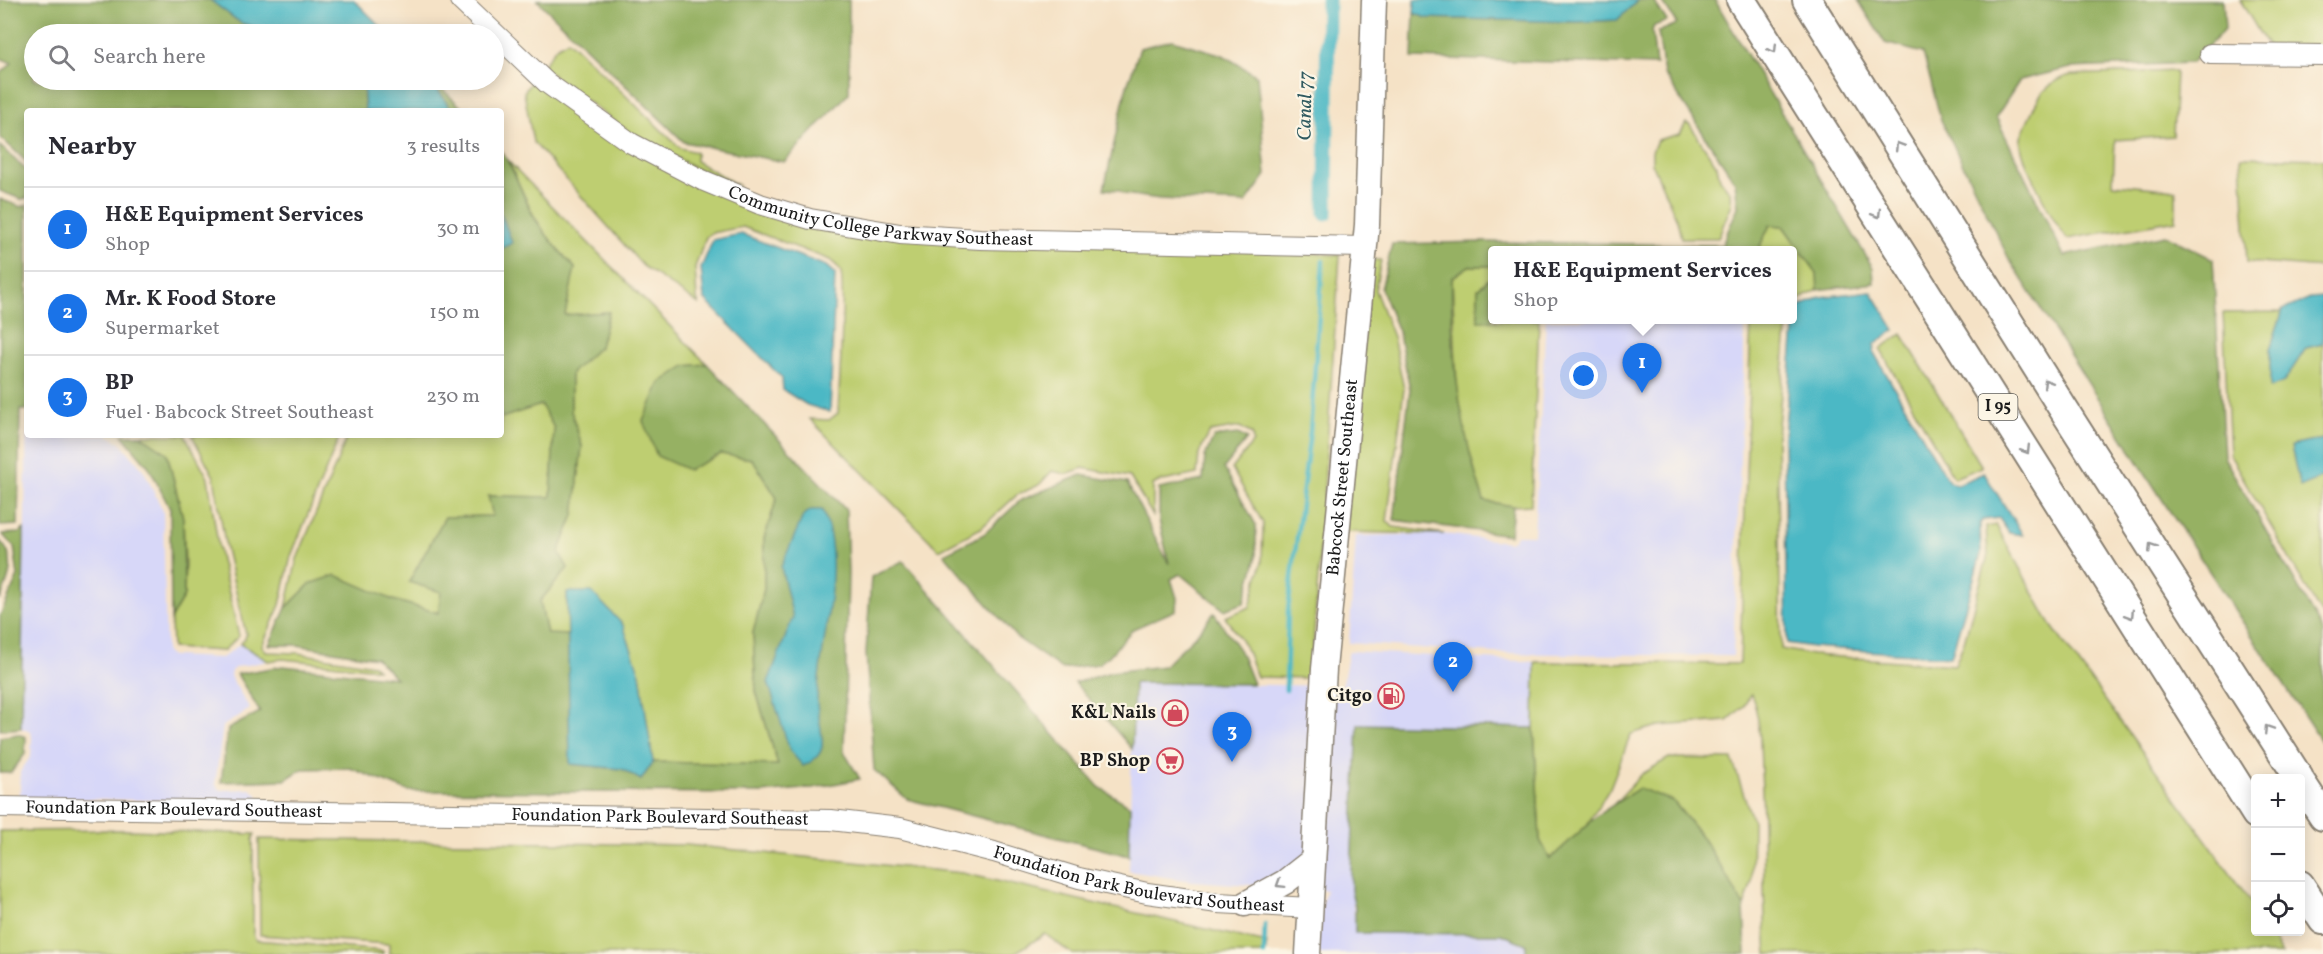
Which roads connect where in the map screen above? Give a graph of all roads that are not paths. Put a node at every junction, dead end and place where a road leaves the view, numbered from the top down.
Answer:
1 (460, 0) edge
2 (1374, 0) edge
3 (1742, 0) edge
4 (1808, 0) edge
5 (485, 24) edge
6 (504, 42) edge
7 (2210, 54) dead end
8 (2323, 55) edge
9 (1365, 248) junction
10 (2297, 774) edge
11 (2305, 787) edge
12 (2251, 806) edge
13 (0, 807) edge
14 (2323, 816) edge
15 (1313, 860) junction
16 (2305, 891) edge
17 (1245, 904) junction
18 (1311, 908) junction
19 (2323, 920) edge
20 (1308, 954) edge

1 - 5 street, Community College Parkway Southeast
2 - 9 main road, Babcock Street Southeast
3 -> 12 highway, I 95
10 -> 4 highway
6 - 9 street, Community College Parkway Southeast
7 - 8 street
9 - 15 main road, Babcock Street Southeast
11 - 14 highway
13 - 17 street, Foundation Park Boulevard Southeast
15 -> 17 main road
15 - 18 main road, Babcock Street Southeast
16 - 19 highway
17 - 18 street, Foundation Park Boulevard Southeast
18 - 20 main road, Babcock Street Southeast

